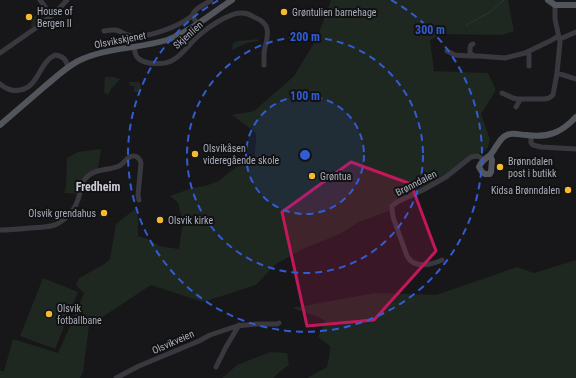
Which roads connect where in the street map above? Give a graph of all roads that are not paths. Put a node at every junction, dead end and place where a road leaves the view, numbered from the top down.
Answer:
1 (40, 0) edge
2 (67, 0) edge
3 (211, 0) edge
4 (232, 0) edge
5 (548, 0) edge
6 (554, 5) junction
7 (576, 5) edge
8 (52, 15) junction
9 (192, 16) junction
10 (197, 23) junction
11 (104, 31) dead end
12 (576, 32) edge
13 (559, 37) junction
14 (473, 44) dead end
15 (134, 47) junction
16 (447, 51) dead end
17 (529, 51) junction
18 (0, 53) edge
19 (474, 56) junction
20 (264, 65) dead end
21 (529, 66) dead end
22 (68, 68) junction
23 (557, 73) junction
24 (576, 79) edge
25 (0, 84) edge
26 (502, 93) dead end
27 (520, 100) junction
28 (516, 107) dead end
29 (576, 117) edge
30 (0, 125) edge
31 (531, 136) junction
32 (576, 149) edge
33 (490, 155) junction
34 (484, 160) junction
35 (139, 200) dead end
36 (0, 230) edge
37 (442, 260) dead end
38 (279, 324) dead end
39 (239, 325) junction
40 (216, 367) dead end
41 (116, 378) edge

1 - 8 street
2 - 8 street
3 - 9 street
4 - 10 main road, Olsvikskjenet
5 - 6 main road
6 - 7 main road
6 - 13 street
8 - 18 street
9 - 10 street
9 - 11 street
10 - 15 main road, Olsvikskjenet
12 - 13 street
13 - 17 street
13 - 23 street
14 - 19 street
15 - 20 street, Skjenlien
15 - 22 main road, Olsvikskjenet
16 - 19 street
17 - 19 street
17 - 21 street
22 - 25 street
22 - 30 main road, Olsvikskjenet
23 - 24 street
23 - 27 street
26 - 27 street
27 - 28 street
29 - 31 main road
31 - 32 street
31 - 33 main road
33 - 34 main road
33 - 34 main road
34 - 37 street, Brønndalen
35 - 36 street
38 - 39 street, Olsvikveien
39 - 40 street
39 - 41 street, Olsvikveien

